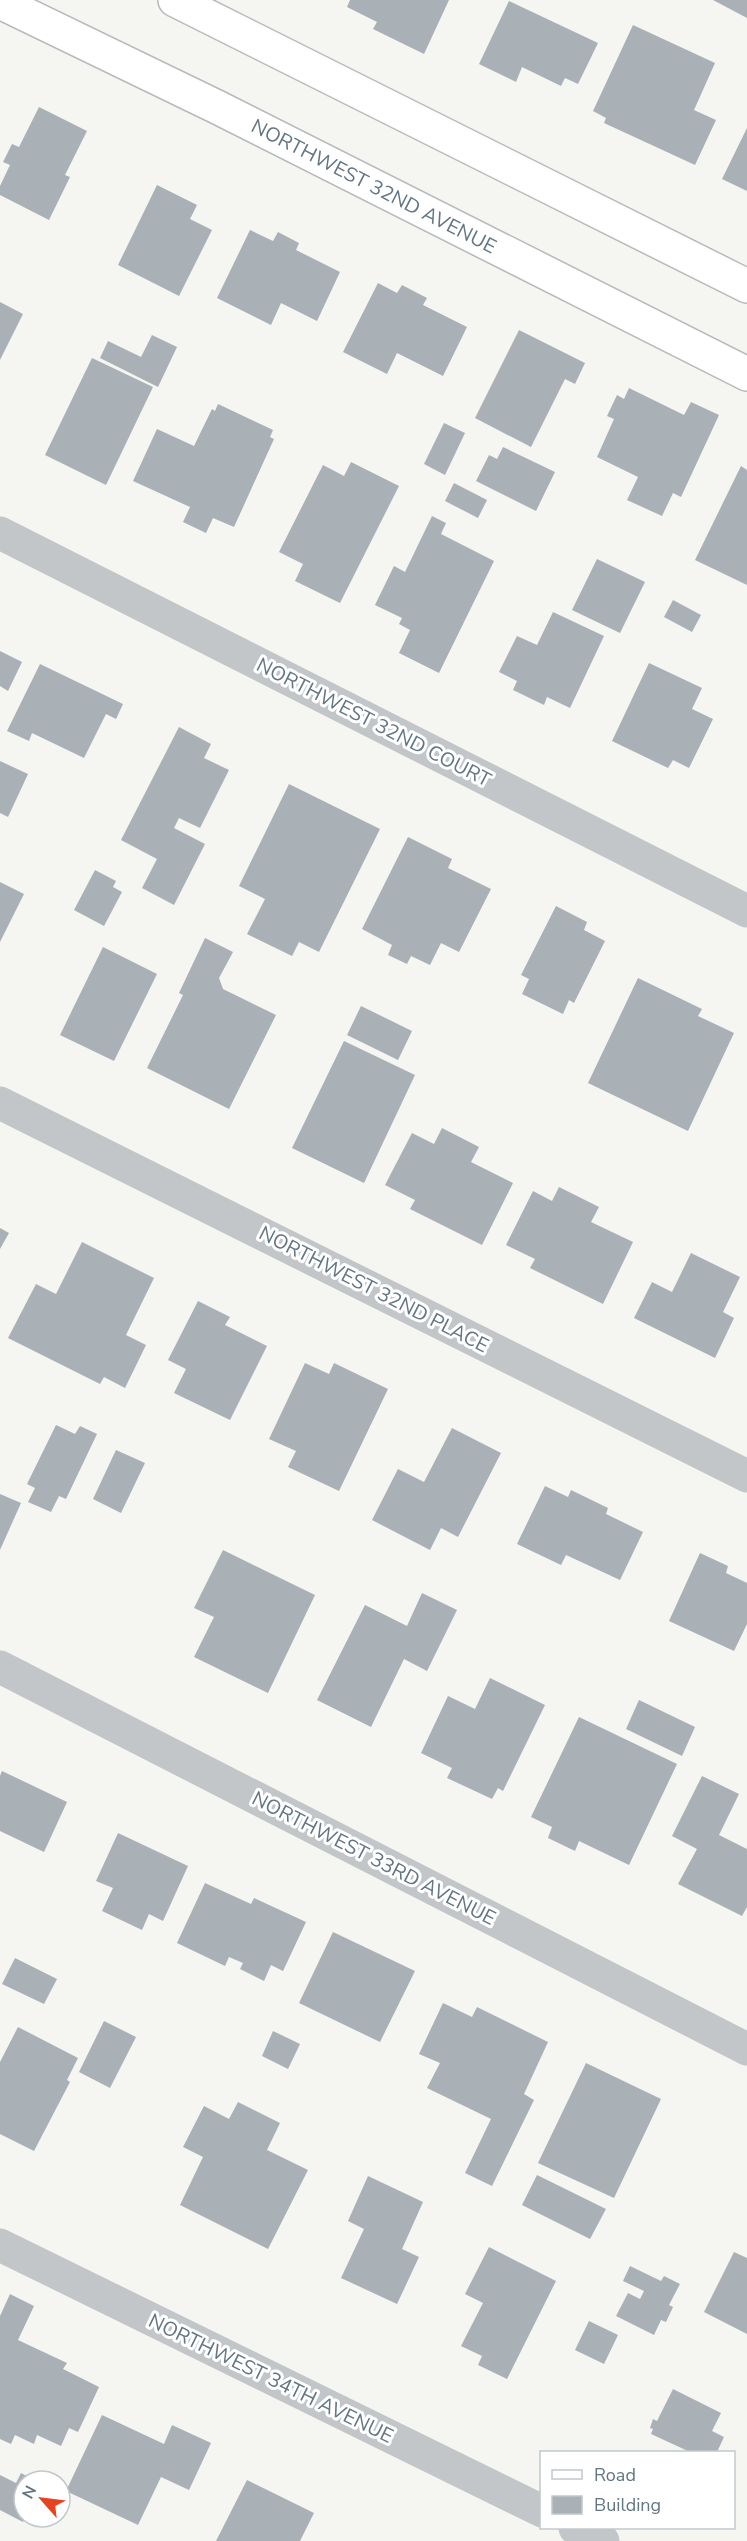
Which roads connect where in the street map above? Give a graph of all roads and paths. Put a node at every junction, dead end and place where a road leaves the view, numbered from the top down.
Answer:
1 (176, 0) edge
2 (2, 4) edge
3 (747, 286) edge
4 (747, 374) edge
5 (0, 533) edge
6 (747, 911) edge
7 (0, 1102) edge
8 (747, 1476) edge
9 (0, 1667) edge
10 (747, 2049) edge
11 (0, 2245) edge
12 (540, 2510) edge
13 (577, 2529) edge
14 (603, 2541) edge

1 - 3 main road
2 - 4 main road, NORTHWEST 32ND AVENUE
5 - 6 street, NORTHWEST 32ND COURT
7 - 8 street, NORTHWEST 32ND PLACE
9 - 10 street, NORTHWEST 33RD AVENUE
11 - 12 street, NORTHWEST 34TH AVENUE
13 - 14 street

